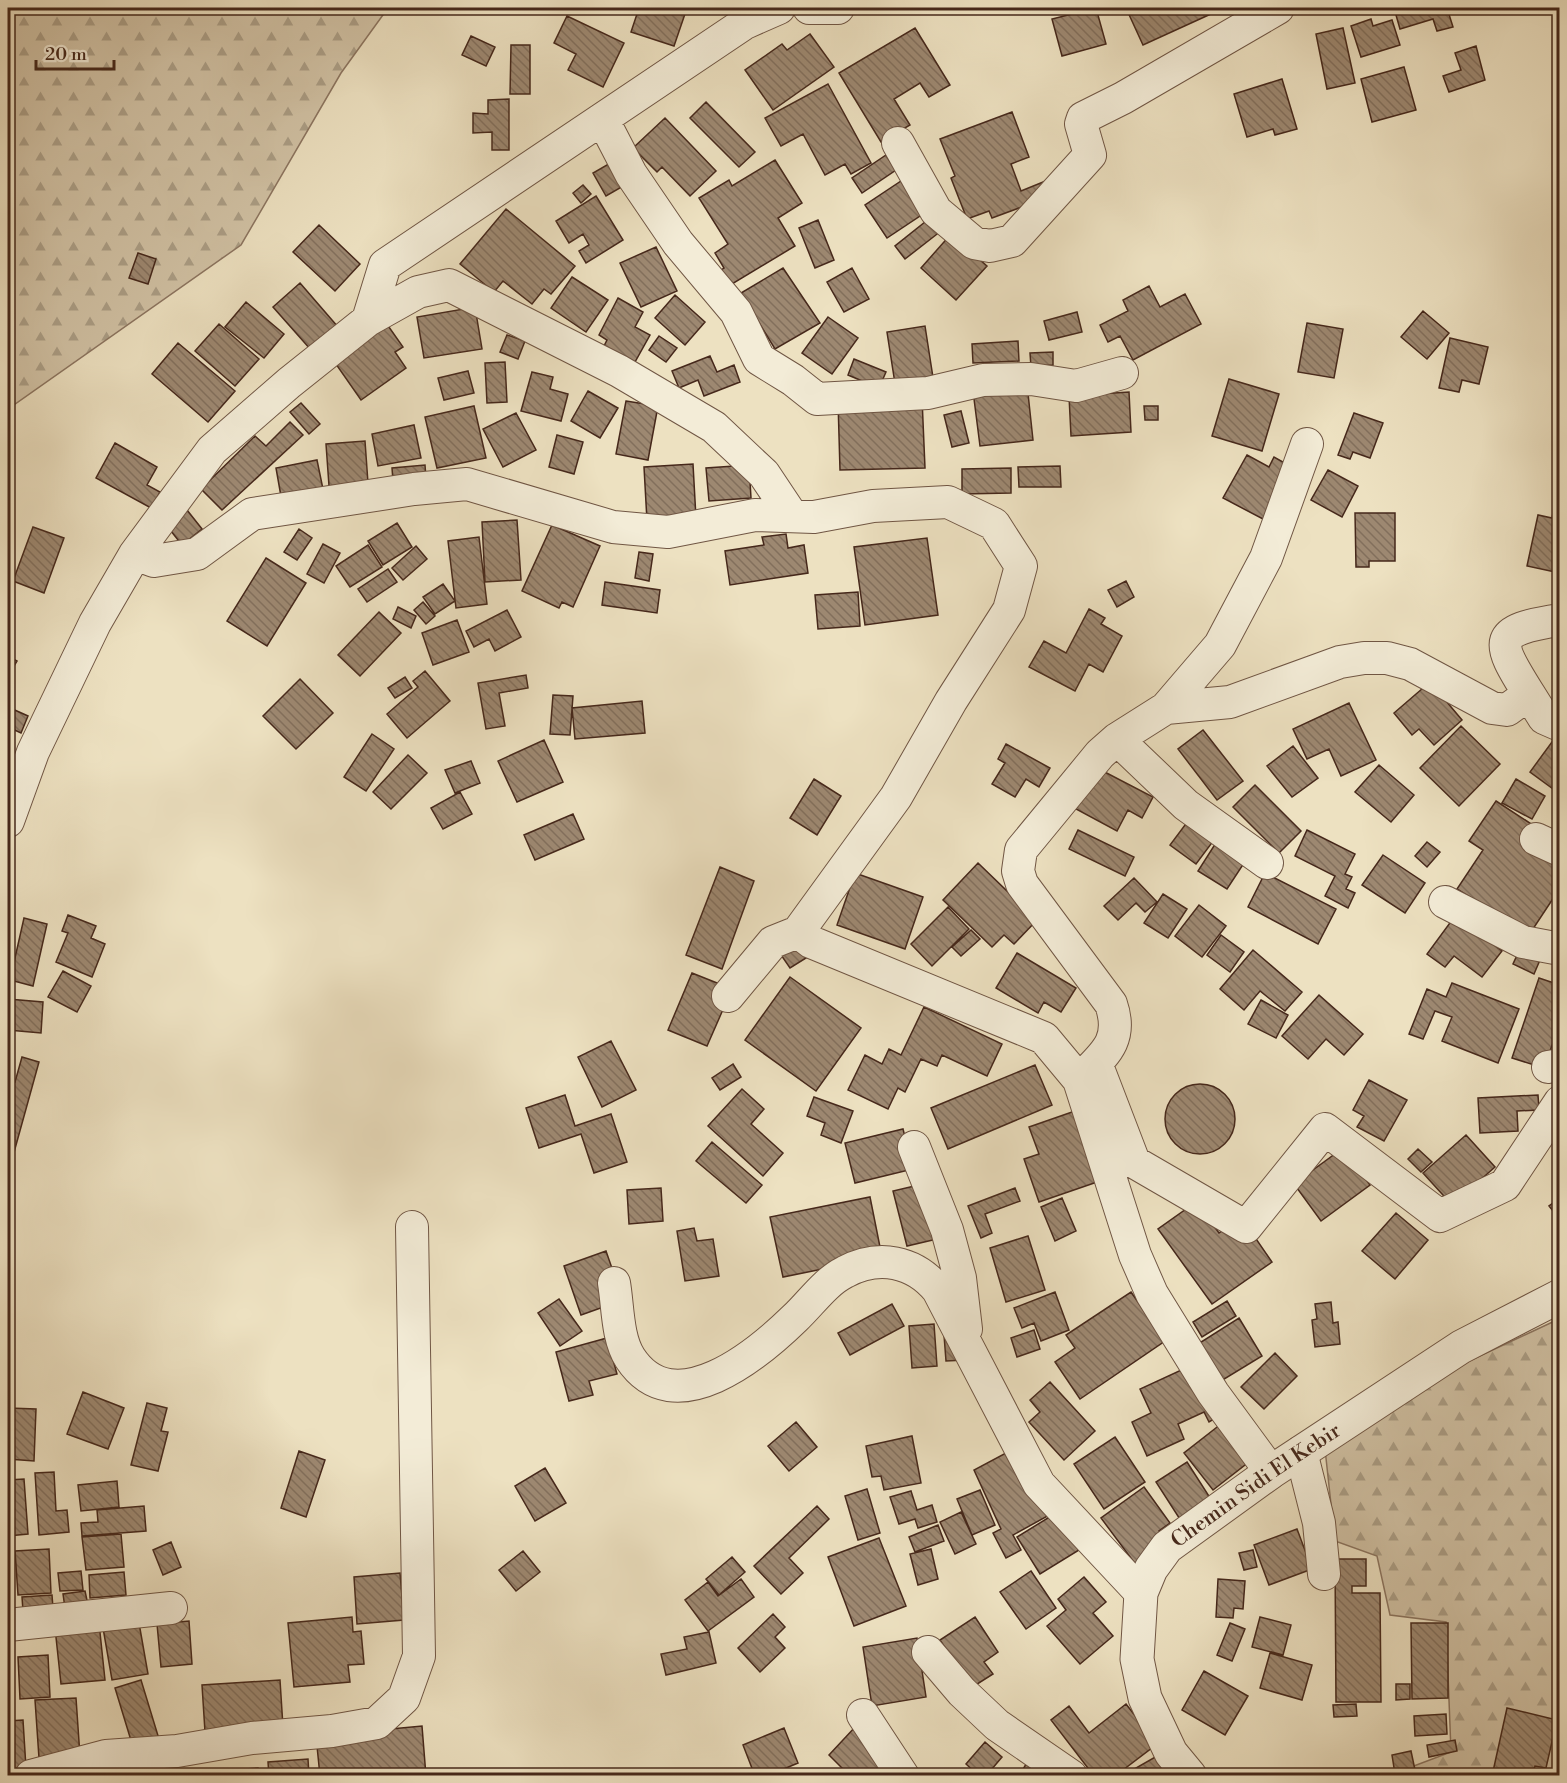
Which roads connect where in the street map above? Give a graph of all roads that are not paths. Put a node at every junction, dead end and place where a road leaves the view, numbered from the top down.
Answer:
1 (779, 8) edge
2 (809, 8) edge
3 (838, 8) edge
4 (1278, 8) edge
5 (603, 120) junction
6 (898, 143) dead end
7 (368, 320) junction
8 (1122, 373) dead end
9 (1307, 444) dead end
10 (792, 516) junction
11 (135, 554) junction
12 (1560, 620) edge
13 (1529, 694) junction
14 (1166, 708) junction
15 (1560, 725) edge
16 (1117, 739) junction
17 (8, 821) edge
18 (1267, 863) dead end
19 (1445, 902) dead end
20 (798, 932) junction
21 (1560, 949) edge
22 (728, 996) dead end
23 (1087, 1072) junction
24 (1560, 1102) edge
25 (914, 1146) dead end
26 (412, 1227) dead end
27 (614, 1283) dead end
28 (1560, 1296) edge
29 (969, 1346) junction
30 (1301, 1452) junction
31 (1271, 1472) junction
32 (1324, 1574) dead end
33 (1141, 1593) junction
34 (171, 1608) dead end
35 (8, 1625) edge
36 (928, 1652) dead end
37 (863, 1715) dead end
38 (31, 1776) edge
39 (903, 1776) edge
40 (1071, 1776) edge
41 (1190, 1776) edge

1 - 5 street
2 - 3 street
4 - 6 street
5 - 7 street
5 - 8 street
7 - 10 street
7 - 11 street
9 - 14 street
10 - 11 street
10 - 20 street
11 - 17 street
12 - 13 street
13 - 14 street
13 - 15 street
14 - 16 street
16 - 18 street
16 - 23 street
19 - 21 street
20 - 22 street
20 - 23 street
23 - 24 street
23 - 31 street
25 - 29 street
26 - 38 street
27 - 29 street
28 - 30 street, Chemin Sidi El Kebir
29 - 33 street
30 - 31 street, Chemin Sidi El Kebir
30 - 32 street
31 - 33 street, Chemin Sidi El Kebir
33 - 41 street, Chemin Sidi El Kebir
34 - 35 street
36 - 40 street
37 - 39 street

